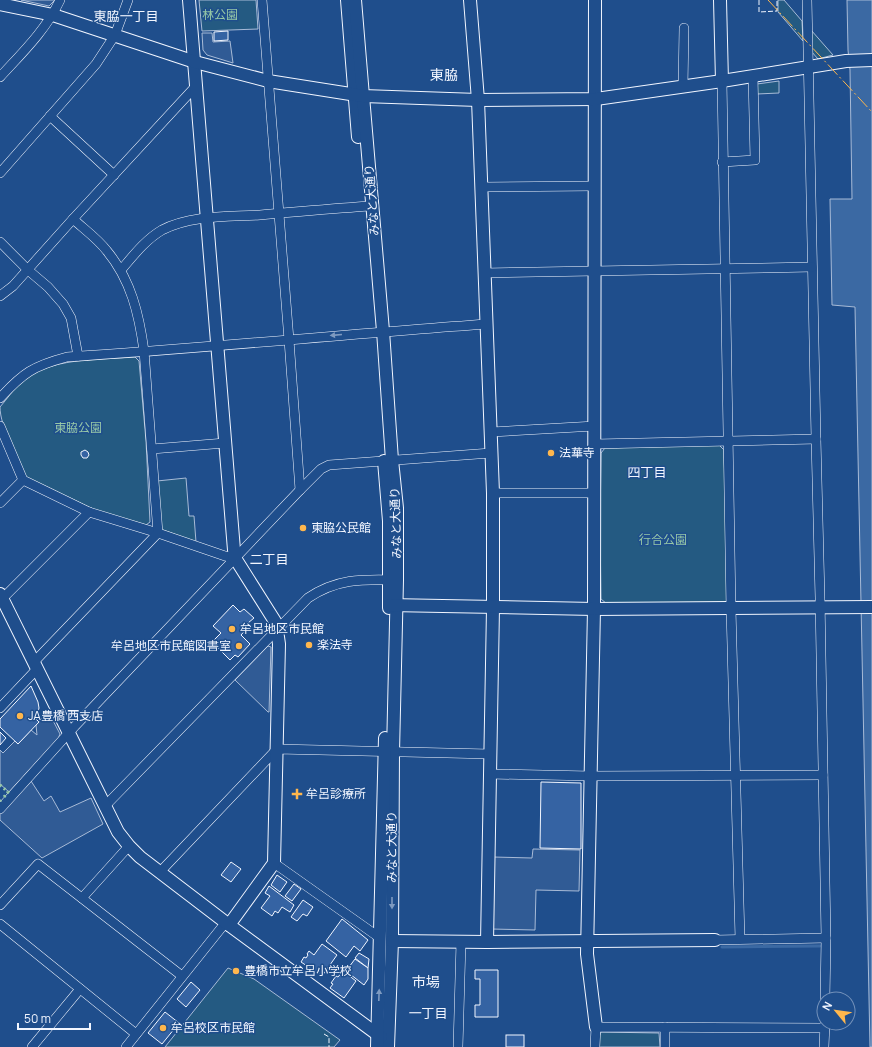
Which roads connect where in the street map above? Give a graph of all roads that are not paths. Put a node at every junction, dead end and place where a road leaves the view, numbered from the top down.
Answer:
1 (60, 0) edge
2 (128, 0) edge
3 (189, 0) edge
4 (262, 0) edge
5 (347, 0) edge
6 (356, 0) edge
7 (470, 0) edge
8 (595, 0) edge
9 (720, 0) edge
10 (807, 0) edge
11 (0, 4) edge
12 (53, 15) junction
13 (684, 28) dead end
14 (115, 35) junction
15 (872, 60) edge
16 (194, 62) junction
17 (808, 68) junction
18 (753, 76) junction
19 (0, 78) edge
20 (268, 81) junction
21 (722, 81) junction
22 (196, 86) junction
23 (683, 87) junction
24 (358, 95) junction
25 (596, 99) junction
26 (478, 100) junction
27 (50, 116) junction
28 (722, 162) junction
29 (0, 173) edge
30 (114, 175) junction
31 (594, 186) junction
32 (482, 187) junction
33 (368, 206) junction
34 (279, 213) junction
35 (73, 219) junction
36 (208, 219) junction
37 (0, 242) edge
38 (812, 267) junction
39 (725, 269) junction
40 (28, 270) junction
41 (121, 270) junction
42 (594, 271) junction
43 (484, 273) junction
44 (0, 296) edge
45 (487, 324) junction
46 (379, 332) junction
47 (289, 340) junction
48 (218, 345) junction
49 (144, 351) junction
50 (78, 356) junction
51 (0, 398) edge
52 (0, 426) edge
53 (595, 426) junction
54 (491, 432) junction
55 (816, 439) junction
56 (728, 441) junction
57 (225, 443) junction
58 (595, 444) junction
59 (152, 449) junction
60 (491, 453) junction
61 (388, 460) junction
62 (23, 480) junction
63 (300, 490) junction
64 (493, 492) junction
65 (594, 493) junction
66 (0, 503) edge
67 (89, 512) junction
68 (158, 533) junction
69 (235, 558) junction
70 (393, 580) junction
71 (2, 596) edge
72 (393, 605) junction
73 (872, 607) edge
74 (493, 608) junction
75 (731, 608) junction
76 (820, 608) junction
77 (594, 609) junction
78 (277, 630) junction
79 (35, 665) junction
80 (0, 708) edge
81 (69, 733) junction
82 (277, 750) junction
83 (389, 752) junction
84 (490, 754) junction
85 (489, 774) junction
86 (823, 774) junction
87 (735, 775) junction
88 (590, 776) junction
89 (106, 806) junction
90 (0, 809) edge
91 (129, 846) junction
92 (274, 863) junction
93 (160, 872) junction
94 (82, 898) junction
95 (0, 905) edge
96 (0, 924) edge
97 (227, 924) junction
98 (826, 938) junction
99 (386, 939) junction
100 (740, 939) junction
101 (715, 940) joint
102 (588, 941) junction
103 (461, 942) junction
104 (487, 942) junction
105 (182, 976) junction
106 (80, 990) junction
107 (825, 991) edge
108 (816, 1025) edge
109 (665, 1027) junction
110 (596, 1028) junction
111 (824, 1031) edge
112 (136, 1034) junction
113 (378, 1034) junction
114 (387, 1046) edge
115 (32, 1047) edge
116 (126, 1047) edge
117 (458, 1047) edge
118 (595, 1047) edge
119 (665, 1047) edge
120 (824, 1047) edge

1 - 12 street
2 - 14 street
3 - 16 street
4 - 20 street
5 - 24 street, みなと大通り
6 - 24 street, みなと大通り
7 - 26 street
8 - 25 street
9 - 21 street
10 - 17 street
11 - 12 street
12 - 14 street
12 - 19 street
13 - 23 street
14 - 16 street
14 - 27 street
15 - 17 street
16 - 20 street
16 - 22 street
17 - 18 street
17 - 38 street
18 - 21 street
18 - 28 street
20 - 24 street
20 - 34 street
21 - 23 street
21 - 28 street
22 - 30 street
22 - 36 street
23 - 25 street
24 - 26 street
24 - 33 street, みなと大通り
25 - 26 street
25 - 31 street
26 - 32 street
27 - 29 street
27 - 30 street
28 - 39 street
30 - 35 street
31 - 32 street
31 - 42 street
32 - 43 street
33 - 34 street
33 - 46 street, みなと大通り
34 - 36 street
34 - 47 street
35 - 40 street
35 - 41 street
36 - 41 street
36 - 48 street
37 - 40 street
38 - 39 street
38 - 55 street
39 - 42 street
39 - 56 street
40 - 44 street
40 - 50 street
41 - 49 street
42 - 43 street
42 - 53 street
43 - 45 street
45 - 46 street
45 - 54 street
46 -> 47 street
46 - 61 street, みなと大通り
47 - 48 street
47 - 63 street
48 - 49 street
48 - 57 street
49 - 50 street
49 - 59 street
50 - 51 street
52 - 62 street
53 - 54 street
53 - 58 street
54 - 60 street
55 - 56 street
55 - 76 street
56 - 58 street
56 - 75 street
57 - 59 street
57 - 69 street
58 - 65 street
59 - 68 street
60 - 61 street
60 - 64 street
61 - 63 street
61 - 70 street, みなと大通り
62 - 66 street
62 - 67 street
63 - 69 street
64 - 65 street
64 - 74 street
65 - 77 street
67 - 68 street
67 - 71 street
68 - 69 street
68 - 79 street
69 - 78 street
69 - 81 street
70 - 72 street, みなと大通り
70 - 78 street
71 - 79 street
72 - 74 street
72 - 83 street, みなと大通り
73 - 76 street
74 - 77 street
74 - 84 street
75 - 76 street
75 - 77 street
75 - 87 street
76 - 86 street
77 - 88 street
78 - 82 street
78 - 89 street
79 - 80 street
79 - 81 street
81 - 89 street
81 - 90 street
82 - 83 street
82 - 92 street
82 - 93 street
83 - 84 street
83 - 99 street, みなと大通り
84 - 85 street
85 - 88 street
85 - 104 street
86 - 87 street
86 - 98 street
87 - 88 street
87 - 100 street
88 - 102 street
89 - 91 street
91 - 93 street
91 - 94 street
92 - 97 street
92 - 99 street
93 - 97 street
94 - 95 street
94 - 105 street
96 - 106 street
97 - 105 street
97 - 113 street
98 - 100 street
98 - 107 street
99 - 103 street
113 -> 99 street, みなと大通り
99 - 114 street, みなと大通り
100 - 101 street
101 - 102 street
102 - 104 street
102 - 110 street
103 - 104 street
103 - 117 street
105 - 112 street
106 - 112 street
106 - 115 street
108 - 109 street
109 - 110 street
109 - 119 street
110 - 118 street
111 - 120 street
112 - 116 street
113 - 114 street, みなと大通り

